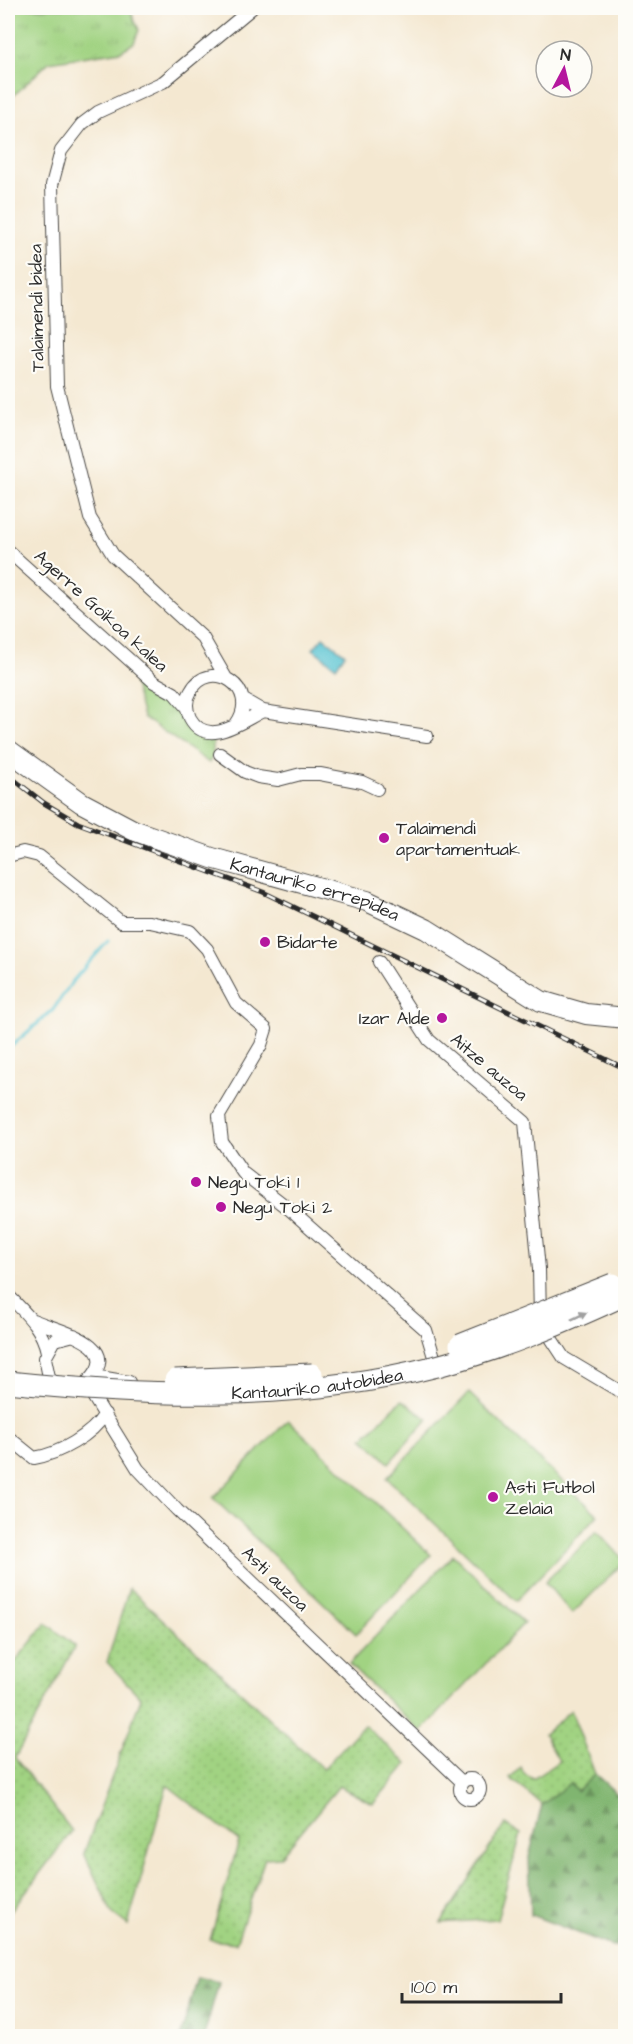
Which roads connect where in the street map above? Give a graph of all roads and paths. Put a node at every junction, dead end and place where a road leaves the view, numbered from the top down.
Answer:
1 (252, 8) edge
2 (8, 551) edge
3 (210, 655) junction
4 (226, 678) junction
5 (202, 679) junction
6 (192, 689) junction
7 (174, 693) junction
8 (244, 700) junction
9 (187, 708) junction
10 (263, 711) junction
11 (236, 724) junction
12 (426, 736) dead end
13 (8, 750) edge
14 (220, 754) dead end
15 (377, 789) dead end
16 (8, 856) edge
17 (379, 962) dead end
18 (626, 1018) edge
19 (8, 1295) edge
20 (33, 1320) junction
21 (540, 1322) junction
22 (74, 1335) junction
23 (47, 1352) junction
24 (434, 1358) junction
25 (98, 1359) junction
26 (8, 1368) edge
27 (90, 1380) junction
28 (114, 1380) junction
29 (8, 1382) edge
30 (626, 1383) edge
31 (610, 1385) junction
32 (626, 1395) edge
33 (98, 1401) junction
34 (105, 1414) junction
35 (8, 1437) edge
36 (462, 1782) dead end
37 (8, 2034) edge
38 (11, 2037) edge

1 - 3 street, Talaimendi bidea
2 - 7 street, Agerre Goikoa kalea
3 - 4 street, Talaimendi bidea
3 - 5 street
4 - 5 street
4 - 8 street
5 - 6 street
6 - 7 street, Agerre Goikoa kalea
6 - 9 street
7 - 9 street, Agerre Goikoa kalea
8 - 10 street
8 - 11 street
9 - 11 street
10 - 11 street
10 - 12 street
13 - 18 highway, Kantauriko errepidea
14 - 15 street
16 - 24 street
17 - 21 street, Aitze auzoa
19 - 20 street
20 - 22 street
20 - 23 street
21 - 24 street
21 - 31 street
22 - 23 street
22 - 25 street
23 - 27 street
24 - 28 street
25 - 27 street
25 - 28 street
29 -> 26 highway, Kantauriko autobidea, bridge
27 - 28 street
27 - 33 street, Asti auzoa
28 - 33 street
30 - 31 street
31 - 32 street
33 - 34 street, Asti auzoa
34 - 35 street
34 - 36 street, Asti auzoa
37 - 38 street

